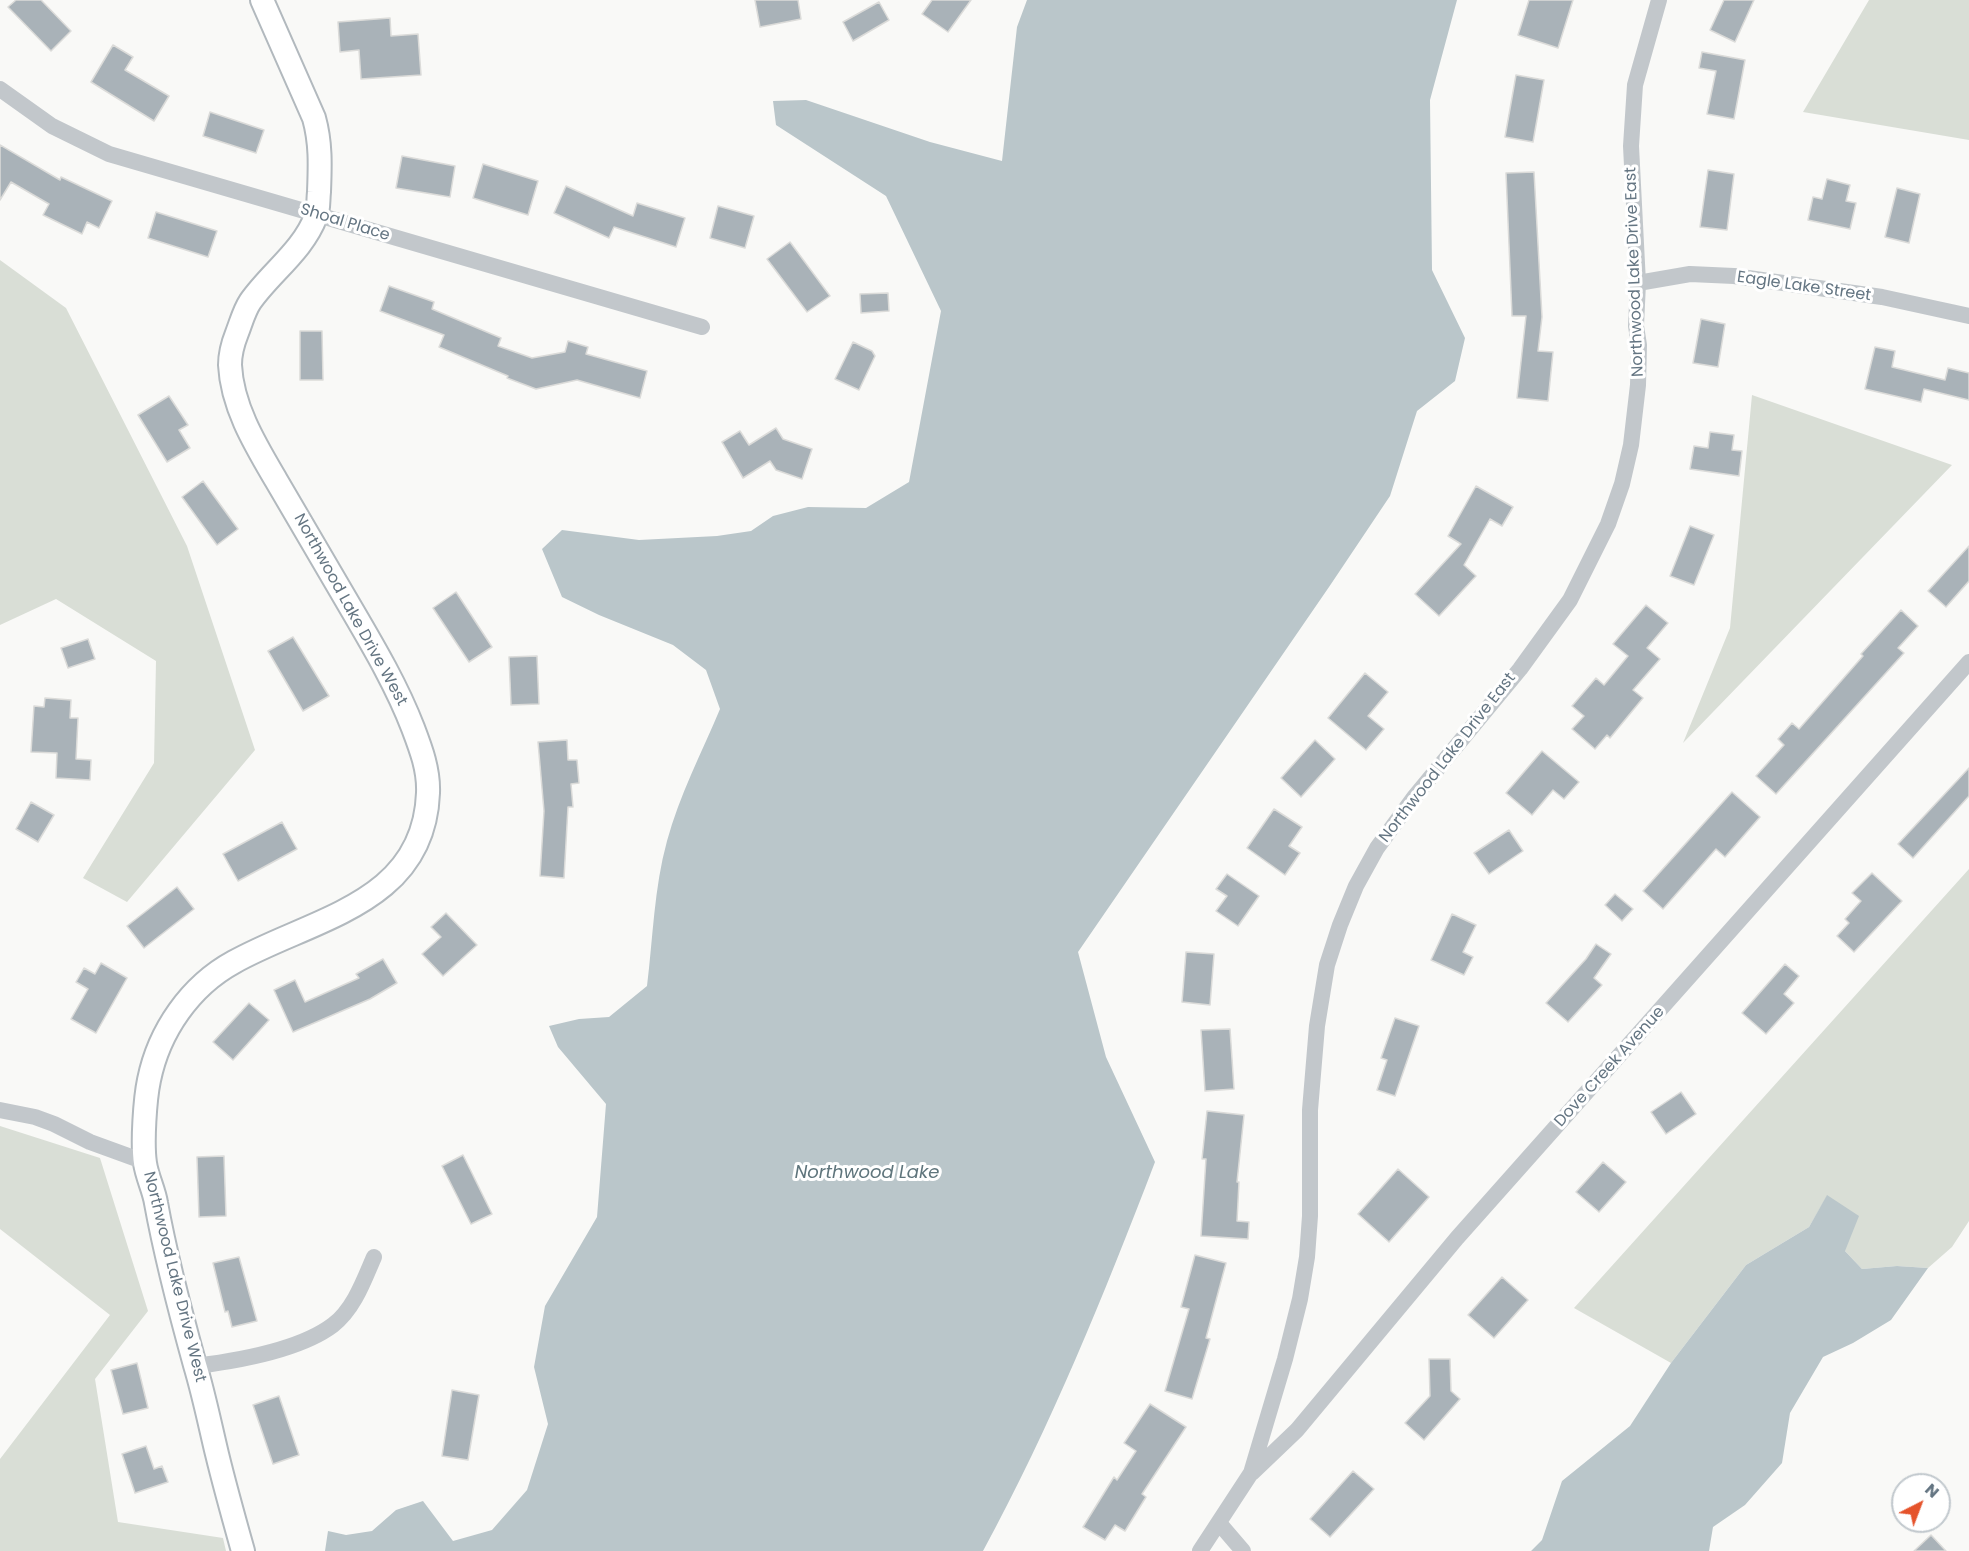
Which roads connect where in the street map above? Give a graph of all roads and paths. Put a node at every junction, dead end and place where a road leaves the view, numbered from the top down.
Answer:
1 (262, 0) edge
2 (1659, 0) edge
3 (0, 89) edge
4 (317, 214) junction
5 (1638, 283) junction
6 (1969, 316) edge
7 (702, 327) dead end
8 (1969, 662) edge
9 (0, 1110) edge
10 (145, 1162) junction
11 (374, 1257) dead end
12 (196, 1366) junction
13 (1251, 1473) junction
14 (1219, 1523) junction
15 (243, 1551) edge
16 (1200, 1551) edge
17 (1243, 1551) edge

1 - 4 street, Northwood Lake Drive West
2 - 5 street, Northwood Lake Drive East
3 - 4 street, Shoal Place
4 - 7 street, Shoal Place
4 - 10 street, Northwood Lake Drive West
5 - 6 street, Eagle Lake Street
5 - 13 street, Northwood Lake Drive East
8 - 13 street, Dove Creek Avenue
9 - 10 street
10 - 12 street, Northwood Lake Drive West
11 - 12 street
12 - 15 street, Northwood Lake Drive West
13 - 14 street, Northwood Lake Drive East
14 - 16 street, Northwood Lake Drive East
14 - 17 street

